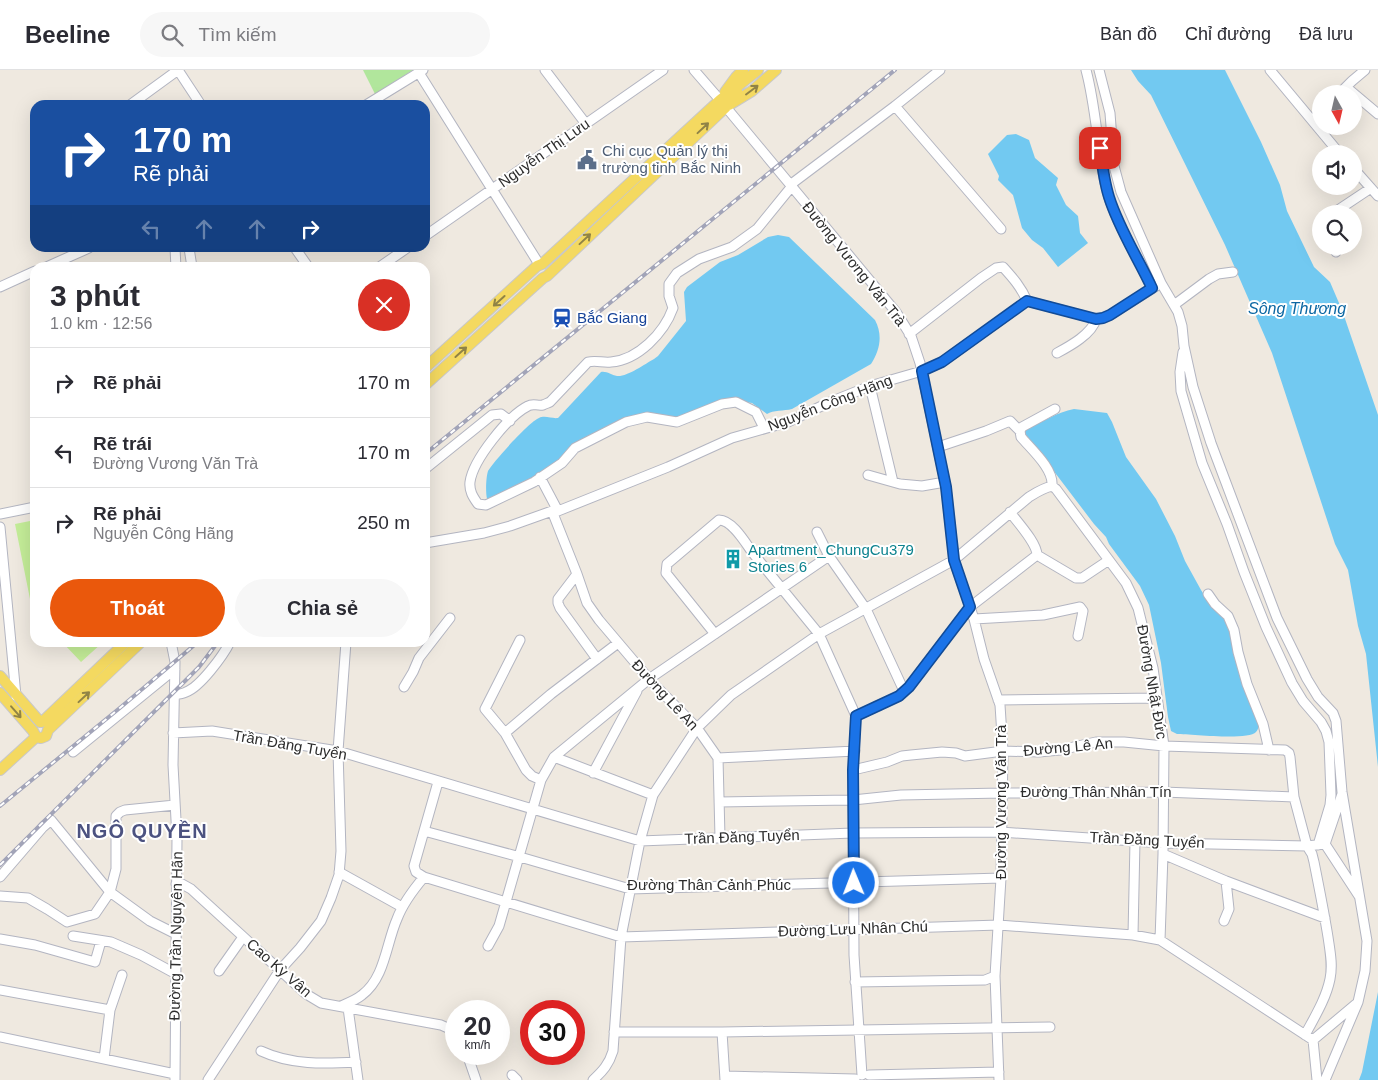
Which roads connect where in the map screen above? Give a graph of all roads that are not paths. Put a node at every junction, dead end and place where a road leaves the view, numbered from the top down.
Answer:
1 (178, 70) edge
2 (545, 70) edge
3 (663, 70) edge
4 (694, 70) edge
5 (744, 70) edge
6 (758, 70) edge
7 (776, 70) edge
8 (940, 70) edge
9 (1086, 70) edge
10 (1099, 70) edge
11 (1270, 70) edge
12 (1366, 70) edge
13 (421, 71) edge
14 (1348, 85) edge
15 (137, 100) edge
16 (198, 100) edge
17 (374, 100) edge
18 (723, 103) junction
19 (1362, 103) edge
20 (895, 106) junction
21 (1378, 114) edge
22 (1312, 119) edge
23 (586, 124) junction
24 (1325, 135) edge
25 (1333, 145) edge
26 (1362, 178) edge
27 (791, 186) junction
28 (1371, 188) junction
29 (493, 189) junction
30 (1378, 196) edge
31 (1346, 205) edge
32 (1001, 229) dead end
33 (430, 233) edge
34 (80, 252) edge
35 (402, 252) edge
36 (58, 262) edge
37 (387, 262) edge
38 (539, 265) junction
39 (1233, 272) dead end
40 (30, 273) edge
41 (546, 275) junction
42 (1157, 286) junction
43 (0, 287) edge
44 (1027, 301) junction
45 (1174, 305) junction
46 (1096, 319) junction
47 (909, 334) junction
48 (1184, 346) junction
49 (1058, 353) dead end
50 (430, 363) edge
51 (922, 371) junction
52 (430, 380) edge
53 (870, 386) junction
54 (1056, 409) dead end
55 (510, 420) junction
56 (1205, 424) junction
57 (764, 428) junction
58 (1020, 431) junction
59 (938, 447) junction
60 (1202, 463) junction
61 (430, 465) edge
62 (868, 475) dead end
63 (540, 477) junction
64 (893, 482) junction
65 (945, 482) junction
66 (1052, 486) junction
67 (30, 508) edge
68 (1236, 508) junction
69 (555, 511) junction
70 (1010, 512) junction
71 (0, 514) edge
72 (0, 527) edge
73 (817, 532) dead end
74 (430, 542) edge
75 (1235, 548) junction
76 (829, 556) junction
77 (1036, 556) junction
78 (954, 560) junction
79 (1109, 560) junction
80 (577, 574) junction
81 (782, 588) junction
82 (1268, 593) junction
83 (1208, 594) dead end
84 (970, 607) junction
85 (866, 609) junction
86 (450, 618) dead end
87 (974, 619) junction
88 (1266, 627) junction
89 (715, 634) junction
90 (819, 634) junction
91 (1078, 636) dead end
92 (520, 640) dead end
93 (618, 643) junction
94 (430, 644) edge
95 (121, 647) edge
96 (135, 647) edge
97 (172, 647) edge
98 (227, 647) edge
99 (346, 647) edge
100 (428, 647) edge
101 (598, 658) junction
102 (175, 669) junction
103 (1, 678) edge
104 (649, 679) junction
105 (1307, 679) junction
106 (404, 686) dead end
107 (640, 687) junction
108 (904, 692) junction
109 (0, 693) edge
110 (174, 695) junction
111 (16, 696) junction
112 (1157, 698) junction
113 (998, 700) junction
114 (1309, 708) junction
115 (856, 716) junction
116 (43, 725) junction
117 (697, 728) junction
118 (173, 732) junction
119 (505, 733) junction
120 (34, 734) junction
121 (1164, 746) junction
122 (1268, 750) junction
123 (338, 751) junction
124 (855, 751) junction
125 (1003, 751) junction
126 (73, 752) dead end
127 (554, 757) junction
128 (718, 758) junction
129 (0, 770) edge
130 (853, 770) junction
131 (593, 773) junction
132 (541, 780) junction
133 (438, 782) junction
134 (1002, 792) junction
135 (1163, 792) junction
136 (1342, 792) junction
137 (653, 795) junction
138 (1294, 797) junction
139 (853, 800) junction
140 (719, 802) junction
141 (175, 805) junction
142 (534, 810) junction
143 (424, 830) junction
144 (1001, 832) junction
145 (853, 833) junction
146 (720, 837) junction
147 (640, 841) junction
148 (1135, 841) junction
149 (1163, 843) junction
150 (1322, 845) junction
151 (1308, 846) junction
152 (1164, 854) junction
153 (520, 856) junction
154 (339, 872) junction
155 (0, 877) edge
156 (424, 877) junction
157 (1001, 878) junction
158 (1226, 881) junction
159 (854, 883) junction
160 (176, 884) junction
161 (630, 889) junction
162 (110, 892) junction
163 (0, 896) edge
164 (1360, 899) junction
165 (507, 902) junction
166 (402, 907) junction
167 (1325, 918) junction
168 (1224, 922) dead end
169 (999, 925) junction
170 (854, 929) junction
171 (176, 934) junction
172 (1133, 935) junction
173 (73, 936) dead end
174 (243, 937) junction
175 (622, 937) junction
176 (0, 939) edge
177 (1160, 940) junction
178 (101, 941) junction
179 (488, 946) dead end
180 (280, 970) junction
181 (219, 971) dead end
182 (176, 974) junction
183 (122, 975) dead end
184 (995, 976) junction
185 (855, 982) junction
186 (0, 990) edge
187 (1358, 1002) junction
188 (344, 1007) junction
189 (110, 1010) junction
190 (445, 1027) edge
191 (1050, 1027) dead end
192 (998, 1029) junction
193 (858, 1030) junction
194 (614, 1032) junction
195 (722, 1032) junction
196 (0, 1037) edge
197 (1309, 1038) junction
198 (261, 1051) dead end
199 (104, 1059) junction
200 (356, 1062) junction
201 (471, 1065) edge
202 (999, 1076) edge
203 (175, 1077) edge
204 (725, 1078) edge
205 (863, 1078) edge
206 (208, 1080) edge
207 (358, 1080) edge
208 (476, 1080) edge
209 (593, 1080) edge
210 (1317, 1080) edge
211 (1324, 1080) edge

1 - 15 street
1 - 16 street
2 - 23 street
3 - 23 street, Nguyễn Thị Lưu
4 - 18 street, Đường Vương Văn Trà
5 - 18 main road
6 - 18 main road
18 -> 7 main road
8 - 20 street
9 - 42 street
10 - 42 street
11 - 22 street
12 - 14 street
13 - 17 street
13 - 29 street
18 - 27 street, Đường Vương Văn Trà
18 - 38 main road
41 -> 18 main road
19 - 21 street
20 - 27 street
20 - 32 street
23 - 29 street, Nguyễn Thị Lưu
24 - 25 street
26 - 28 street
27 - 47 street, Đường Vương Văn Trà
27 - 55 street
28 - 30 street
28 - 31 street
29 - 33 street, Nguyễn Thị Lưu
29 - 38 street
34 - 36 street
35 - 37 street
38 - 41 main road
38 -> 50 main road
39 - 45 street
40 - 43 street
52 -> 41 main road
42 - 45 street
42 - 46 street
44 - 46 street
44 - 47 street
44 - 51 street, Nguyễn Công Hãng
45 - 48 street
46 - 49 street
47 - 51 street, Đường Vương Văn Trà
48 - 56 street
48 - 60 street
51 - 53 street, Nguyễn Công Hãng
51 - 59 street, Đường Vương Văn Trà
53 - 57 street, Nguyễn Công Hãng
53 - 64 street
54 - 58 street
55 - 61 street
55 - 63 street
56 - 60 street
56 - 68 street
57 - 63 street
57 - 69 street, Nguyễn Công Hãng
58 - 59 street
58 - 66 street
59 - 65 street, Đường Vương Văn Trà
60 - 75 street
62 - 64 street
63 - 69 street, Đường Lê An
64 - 65 street
65 - 78 street, Đường Vương Văn Trà
66 - 70 street
66 - 79 street, Đường Nhật Đức
67 - 71 street
68 - 75 street
68 - 82 street
69 - 74 street, Nguyễn Công Hãng
69 - 80 street, Đường Lê An
70 - 77 street
70 - 78 street
72 - 111 street
73 - 76 street
75 - 88 street
76 - 81 street
76 - 85 street
77 - 79 street
77 - 84 street
78 - 84 street, Đường Vương Văn Trà
78 - 85 street
79 - 112 street, Đường Nhật Đức
80 - 93 street, Đường Lê An
80 - 101 street
81 - 89 street
81 - 89 street
81 - 90 street
82 - 88 street
82 - 105 street
83 - 122 street
84 - 87 street, Đường Vương Văn Trà
84 - 108 street
85 - 90 street
85 - 108 street
86 - 94 street
87 - 91 street
87 - 113 street, Đường Vương Văn Trà
88 - 114 street
89 - 104 street
90 - 115 street
90 - 117 street
92 - 119 street
93 - 101 street
93 - 104 street, Đường Lê An
95 - 116 main road
116 -> 96 main road
97 - 102 street, Đường Trần Nguyên Hãn
98 - 110 street
99 - 123 street
100 - 106 street
101 - 119 street
102 - 110 street, Đường Trần Nguyên Hãn
102 - 126 street
103 - 111 main road
104 - 107 street
104 - 117 street, Đường Lê An
105 - 114 street
105 - 136 street
107 - 127 street
107 - 131 street
108 - 115 street
109 -> 120 main road
110 - 118 street, Đường Trần Nguyên Hãn
111 - 116 main road
112 - 113 street
112 - 121 street, Đường Nhật Đức
113 - 125 street, Đường Vương Văn Trà
114 - 150 street
115 - 124 street
116 - 120 main road
117 - 128 street, Đường Lê An
117 - 137 street
118 - 123 street, Trần Đăng Tuyển
118 - 141 street, Đường Trần Nguyên Hãn
119 - 132 street
120 - 129 main road
121 - 122 street, Đường Lê An
121 - 125 street, Đường Lê An
121 - 135 street, Đường Nhật Đức
122 - 138 street, Đường Lê An
123 - 133 street, Trần Đăng Tuyển
123 - 154 street
124 - 128 street
124 - 130 street
125 - 130 street, Đường Lê An
125 - 134 street, Đường Vương Văn Trà
127 - 131 street
127 - 132 street
128 - 140 street
130 - 139 street
131 - 137 street
132 - 142 street
133 - 142 street, Trần Đăng Tuyển
133 - 143 street
134 - 135 street, Đường Thân Nhân Tín
134 - 139 street, Đường Thân Nhân Tín
134 - 144 street, Đường Vương Văn Trà
135 - 138 street, Đường Thân Nhân Tín
135 - 149 street, Đường Nhật Đức
136 - 150 street
136 - 164 street
137 - 147 street
138 - 151 street
139 - 140 street, Đường Thân Nhân Tín
139 - 145 street
140 - 146 street
141 - 160 street, Đường Trần Nguyên Hãn
141 - 162 street
142 - 147 street, Trần Đăng Tuyển
142 - 153 street
143 - 153 street, Đường Thân Cảnh Phúc
143 - 156 street
144 - 145 street, Trần Đăng Tuyển
144 - 148 street, Trần Đăng Tuyển
144 - 157 street, Đường Vương Văn Trà
145 - 146 street, Trần Đăng Tuyển
145 - 159 street
146 - 147 street, Trần Đăng Tuyển
147 - 161 street
148 - 149 street, Trần Đăng Tuyển
148 - 172 street
149 - 151 street, Trần Đăng Tuyển
149 - 152 street, Đường Nhật Đức
150 - 151 street, Trần Đăng Tuyển
150 - 164 street
151 - 167 street
152 - 158 street
152 - 177 street, Đường Nhật Đức
153 - 161 street, Đường Thân Cảnh Phúc
153 - 165 street
154 - 166 street
154 - 180 street
155 - 162 street
156 - 165 street, Đường Lưu Nhân Chú
156 - 166 street
157 - 159 street, Đường Thân Cảnh Phúc
157 - 169 street, Đường Vương Văn Trà
158 - 167 street
158 - 168 street
159 - 161 street, Đường Thân Cảnh Phúc
159 - 170 street
160 - 171 street, Đường Trần Nguyên Hãn
160 - 174 street, Cao Kỳ Vân
161 - 175 street
162 - 163 street
162 - 171 street
164 - 187 street
165 - 175 street, Đường Lưu Nhân Chú
165 - 179 street
166 - 188 street
167 - 197 street
169 - 170 street, Đường Lưu Nhân Chú
169 - 172 street, Đường Lưu Nhân Chú
169 - 184 street, Đường Vương Văn Trà
170 - 175 street, Đường Lưu Nhân Chú
170 - 185 street
171 - 182 street, Đường Trần Nguyên Hãn
172 - 177 street, Đường Lưu Nhân Chú
173 - 178 street
174 - 180 street, Cao Kỳ Vân
174 - 181 street
175 - 194 street
176 - 178 street
177 - 197 street, Đường Lưu Nhân Chú
178 - 182 street
180 - 188 street, Cao Kỳ Vân
180 - 206 street
182 - 203 street, Đường Trần Nguyên Hãn
183 - 189 street
184 - 185 street
184 - 192 street, Đường Vương Văn Trà
185 - 193 street
186 - 189 street
187 - 197 street
187 - 211 street
188 - 190 street, Cao Kỳ Vân
188 - 200 street
189 - 199 street
191 - 192 street
192 - 193 street
192 - 202 street, Đường Vương Văn Trà
193 - 195 street
193 - 205 street
194 - 195 street
194 - 209 street
195 - 204 street
196 - 199 street
197 - 210 street
198 - 200 street
199 - 203 street
200 - 207 street
201 - 208 street
202 - 205 street
204 - 205 street

